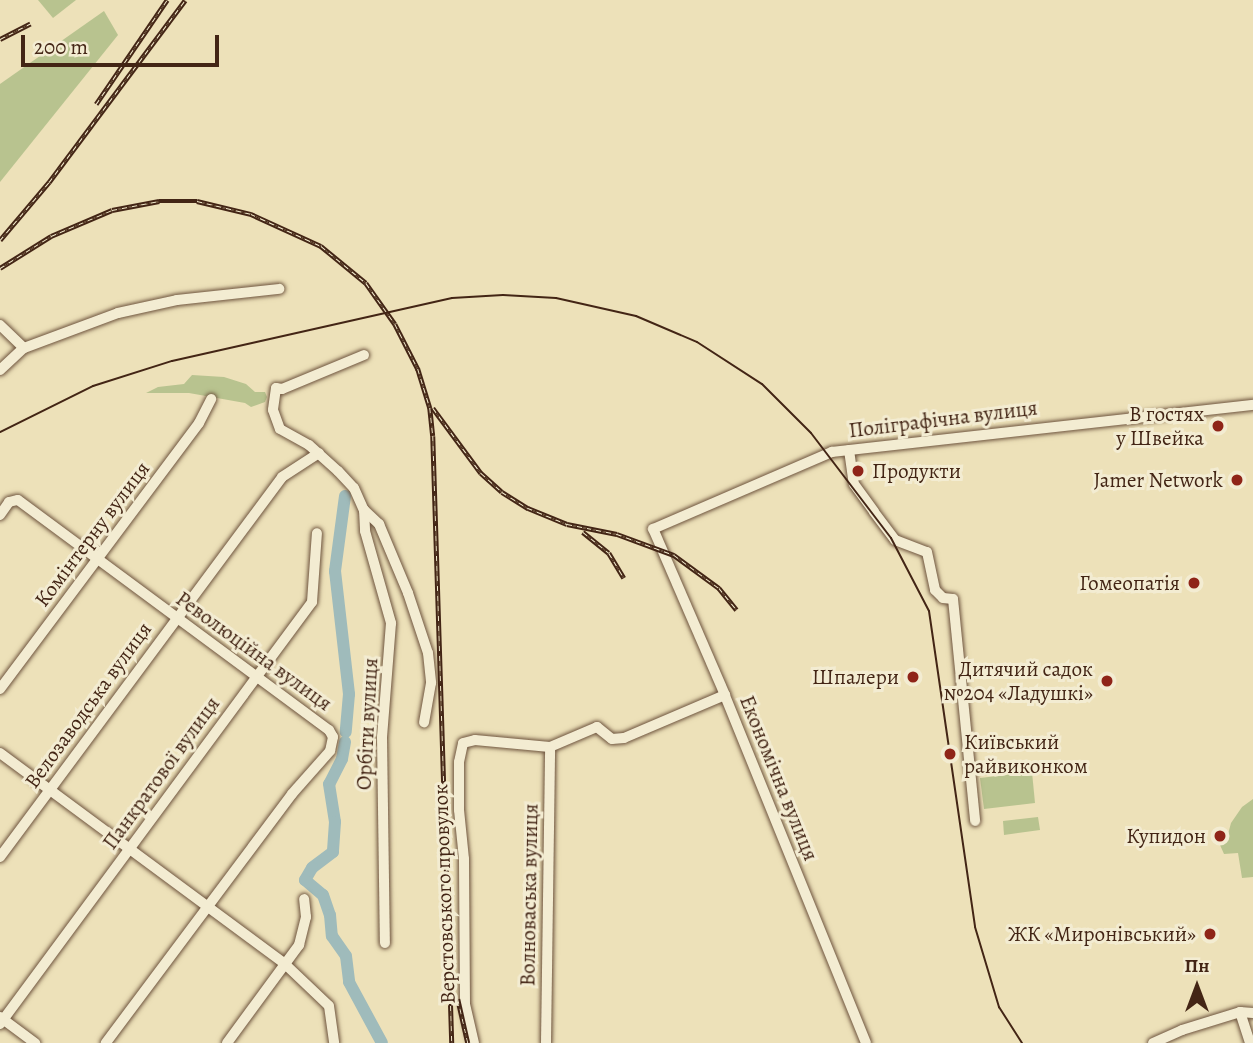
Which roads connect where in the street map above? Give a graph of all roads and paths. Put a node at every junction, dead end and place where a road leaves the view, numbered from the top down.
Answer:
1 (279, 289) dead end
2 (0, 325) edge
3 (24, 348) junction
4 (364, 355) dead end
5 (0, 370) edge
6 (211, 400) dead end
7 (1253, 405) edge
8 (849, 450) junction
9 (319, 453) junction
10 (364, 510) junction
11 (0, 515) edge
12 (653, 529) joint
13 (317, 533) dead end
14 (96, 560) junction
15 (176, 617) junction
16 (256, 676) junction
17 (0, 689) edge
18 (725, 695) junction
19 (424, 722) dead end
20 (550, 747) junction
21 (0, 753) edge
22 (50, 789) junction
23 (975, 821) dead end
24 (129, 849) junction
25 (0, 857) edge
26 (304, 899) dead end
27 (208, 905) junction
28 (385, 943) dead end
29 (286, 965) junction
30 (1240, 1012) junction
31 (1253, 1013) edge
32 (1, 1020) edge
33 (1182, 1030) junction
34 (35, 1043) edge
35 (106, 1043) edge
36 (227, 1043) edge
37 (334, 1043) edge
38 (474, 1043) edge
39 (546, 1043) edge
40 (866, 1043) edge
41 (1153, 1043) edge
42 (1185, 1043) edge
43 (1250, 1043) edge

1 - 3 street
2 - 3 street
3 - 5 street
4 - 9 street
6 - 14 street, Комінтерну вулиця
7 - 8 street, Поліграфічна вулиця
8 - 12 street, Поліграфічна вулиця
8 - 23 street
9 - 10 street
9 - 15 street, Велозаводська вулиця
10 - 19 street
10 - 28 street, Орбіти вулиця
11 - 14 street, Революційна вулиця
12 - 18 street, Економічна вулиця
13 - 16 street, Панкратової вулиця
14 - 15 street, Революційна вулиця
14 - 17 street, Комінтерну вулиця
15 - 16 street, Революційна вулиця
15 - 22 street, Велозаводська вулиця
16 - 24 street, Панкратової вулиця
16 - 27 street, Революційна вулиця
18 - 20 street
18 - 40 street, Економічна вулиця
20 - 38 street, Верстовського провулок
20 - 39 street, Волноваська вулиця
21 - 22 street
22 - 24 street
22 - 25 street, Велозаводська вулиця
24 - 27 street
24 - 32 street, Панкратової вулиця
26 - 29 street
27 - 29 street
27 - 35 street, Революційна вулиця
29 - 36 street
29 - 37 street
30 - 31 street
30 - 33 street
30 - 43 street
32 - 34 street
33 - 41 street
33 - 42 street

